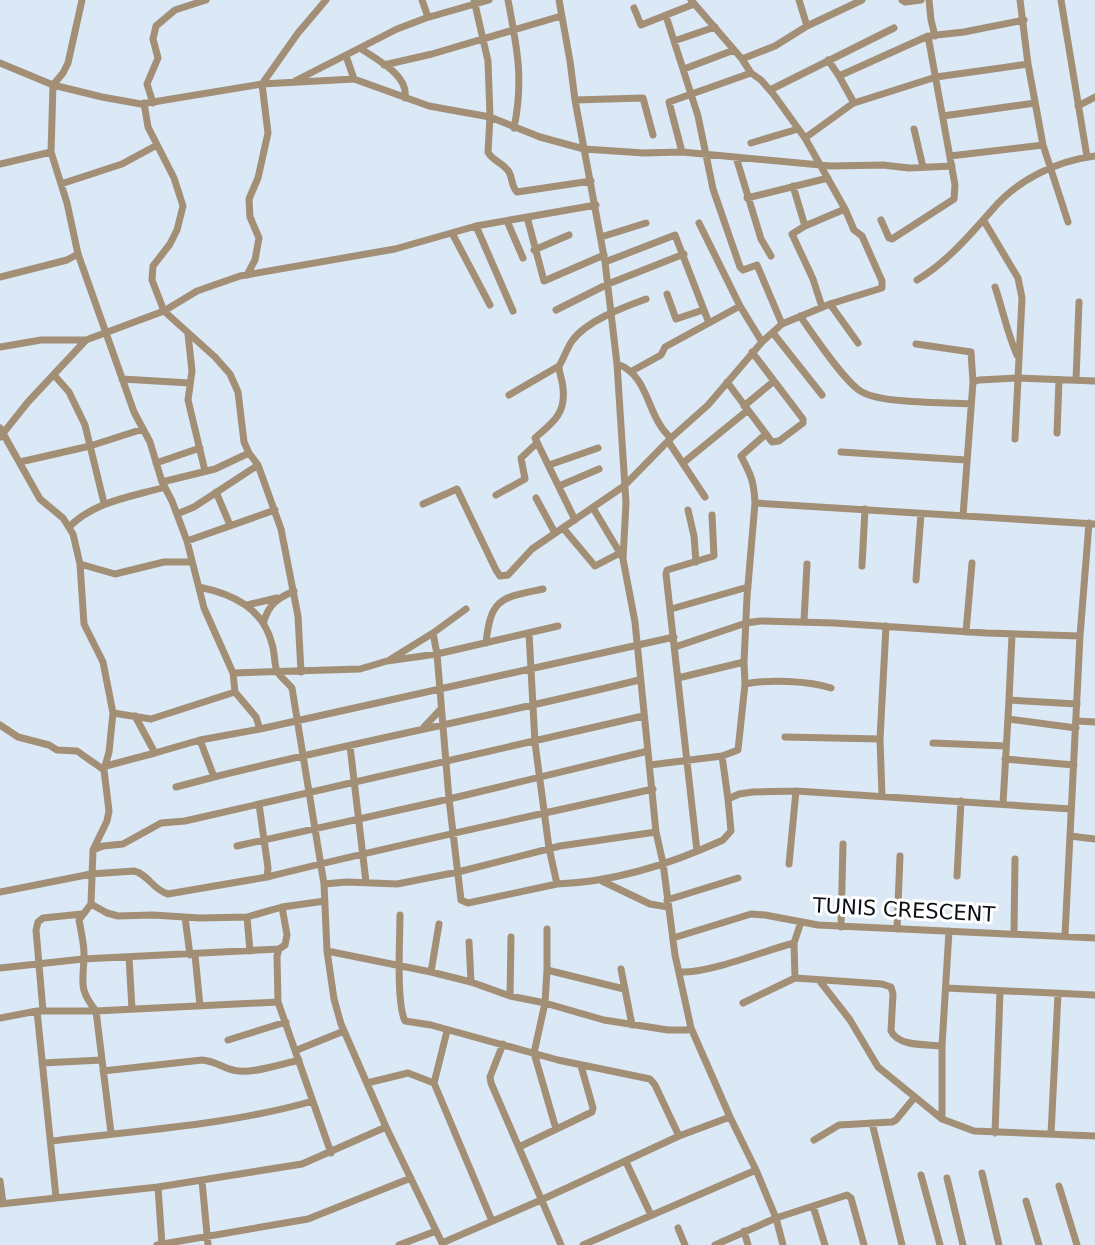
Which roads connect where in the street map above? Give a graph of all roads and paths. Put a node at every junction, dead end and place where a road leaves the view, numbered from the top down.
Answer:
1 (82, 0) edge
2 (206, 0) edge
3 (422, 0) edge
4 (489, 0) edge
5 (508, 0) edge
6 (559, 0) edge
7 (799, 0) edge
8 (839, 0) edge
9 (862, 0) edge
10 (902, 0) edge
11 (921, 0) edge
12 (929, 0) edge
13 (1020, 0) edge
14 (1061, 0) edge
15 (320, 2) edge
16 (474, 2) edge
17 (692, 2) edge
18 (634, 8) dead end
19 (843, 10) junction
20 (561, 16) junction
21 (666, 16) junction
22 (428, 17) junction
23 (1024, 20) junction
24 (807, 26) junction
25 (715, 27) junction
26 (894, 28) dead end
27 (514, 31) junction
28 (931, 36) junction
29 (483, 39) junction
30 (674, 41) junction
31 (360, 48) junction
32 (734, 50) junction
33 (346, 56) junction
34 (743, 59) junction
35 (828, 60) junction
36 (0, 63) edge
37 (1028, 64) junction
38 (384, 65) junction
39 (684, 69) junction
40 (751, 73) junction
41 (839, 76) junction
42 (936, 77) junction
43 (354, 79) junction
44 (294, 81) junction
45 (262, 84) junction
46 (53, 85) junction
47 (770, 90) junction
48 (692, 95) junction
49 (1095, 97) edge
50 (405, 98) junction
51 (575, 100) junction
52 (145, 103) junction
53 (153, 103) junction
54 (1035, 103) junction
55 (852, 104) junction
56 (1078, 106) junction
57 (943, 116) junction
58 (490, 117) junction
59 (514, 128) junction
60 (798, 129) junction
61 (914, 129) dead end
62 (653, 135) dead end
63 (805, 138) junction
64 (751, 143) dead end
65 (157, 145) junction
66 (1043, 145) junction
67 (584, 149) junction
68 (51, 152) junction
69 (682, 152) junction
70 (706, 154) junction
71 (950, 156) junction
72 (1091, 156) edge
73 (736, 157) junction
74 (0, 164) edge
75 (821, 165) junction
76 (951, 166) junction
77 (923, 167) junction
78 (1050, 167) junction
79 (828, 178) junction
80 (591, 181) junction
81 (61, 184) junction
82 (793, 186) junction
83 (747, 198) junction
84 (596, 205) junction
85 (845, 209) junction
86 (527, 217) junction
87 (507, 220) junction
88 (881, 220) dead end
89 (984, 221) junction
90 (1068, 222) dead end
91 (646, 223) dead end
92 (699, 223) dead end
93 (476, 226) junction
94 (805, 226) junction
95 (452, 233) junction
96 (569, 235) dead end
97 (601, 237) junction
98 (534, 250) junction
99 (78, 254) junction
100 (684, 254) junction
101 (771, 256) dead end
102 (523, 258) dead end
103 (605, 258) junction
104 (247, 275) junction
105 (0, 277) edge
106 (917, 280) dead end
107 (608, 284) junction
108 (995, 287) dead end
109 (667, 295) dead end
110 (646, 299) dead end
111 (1079, 302) dead end
112 (490, 305) dead end
113 (740, 306) junction
114 (826, 306) junction
115 (556, 310) dead end
116 (703, 310) junction
117 (164, 311) junction
118 (513, 311) dead end
119 (611, 312) junction
120 (800, 316) junction
121 (709, 323) junction
122 (782, 324) junction
123 (105, 333) junction
124 (772, 333) junction
125 (188, 334) junction
126 (86, 340) junction
127 (762, 342) junction
128 (858, 343) dead end
129 (916, 344) dead end
130 (0, 347) edge
131 (752, 352) junction
132 (1018, 359) junction
133 (617, 364) junction
134 (559, 366) junction
135 (632, 371) junction
136 (54, 375) junction
137 (1017, 378) junction
138 (122, 379) junction
139 (1059, 380) junction
140 (1076, 380) junction
141 (1095, 381) edge
142 (727, 382) junction
143 (774, 382) junction
144 (190, 383) junction
145 (973, 383) junction
146 (509, 395) dead end
147 (822, 395) dead end
148 (971, 404) junction
149 (746, 408) junction
150 (143, 429) junction
151 (1, 433) edge
152 (1057, 433) dead end
153 (766, 434) junction
154 (1015, 439) dead end
155 (670, 440) junction
156 (537, 443) junction
157 (90, 446) junction
158 (200, 448) junction
159 (598, 448) dead end
160 (841, 452) dead end
161 (249, 453) junction
162 (967, 460) junction
163 (19, 462) junction
164 (156, 463) junction
165 (683, 463) junction
166 (258, 465) junction
167 (549, 465) junction
168 (599, 469) dead end
169 (205, 471) junction
170 (163, 484) junction
171 (559, 486) junction
172 (625, 486) junction
173 (216, 492) junction
174 (496, 495) dead end
175 (705, 497) dead end
176 (536, 498) dead end
177 (104, 503) junction
178 (755, 503) junction
179 (423, 505) dead end
180 (593, 508) junction
181 (866, 509) junction
182 (275, 510) junction
183 (688, 510) dead end
184 (177, 514) junction
185 (921, 514) junction
186 (712, 515) dead end
187 (963, 516) junction
188 (575, 520) junction
189 (1092, 523) edge
190 (230, 525) junction
191 (69, 527) junction
192 (563, 528) junction
193 (555, 533) junction
194 (187, 541) junction
195 (622, 556) junction
196 (192, 562) junction
197 (696, 562) junction
198 (972, 563) dead end
199 (80, 564) junction
200 (807, 564) dead end
201 (862, 566) dead end
202 (916, 580) dead end
203 (199, 587) junction
204 (748, 587) junction
205 (543, 589) dead end
206 (294, 591) junction
207 (278, 598) junction
208 (247, 605) junction
209 (466, 609) dead end
210 (671, 609) junction
211 (264, 621) junction
212 (804, 621) junction
213 (746, 623) junction
214 (558, 626) dead end
215 (886, 626) junction
216 (966, 632) junction
217 (433, 633) junction
218 (529, 633) junction
219 (1012, 635) junction
220 (1080, 636) junction
221 (674, 638) junction
222 (486, 643) junction
223 (637, 646) junction
224 (675, 647) junction
225 (437, 654) junction
226 (387, 661) junction
227 (744, 662) junction
228 (530, 670) junction
229 (277, 672) junction
230 (301, 672) junction
231 (233, 673) junction
232 (678, 678) junction
233 (639, 680) junction
234 (746, 684) junction
235 (831, 688) dead end
236 (440, 691) junction
237 (235, 692) junction
238 (1009, 700) junction
239 (1077, 704) junction
240 (533, 706) junction
241 (440, 710) junction
242 (113, 713) junction
243 (135, 716) junction
244 (643, 716) junction
245 (1008, 719) junction
246 (1095, 722) edge
247 (298, 723) junction
248 (0, 725) edge
249 (442, 725) junction
250 (1076, 725) junction
251 (260, 729) junction
252 (423, 729) junction
253 (785, 737) dead end
254 (880, 739) junction
255 (200, 740) junction
256 (535, 743) junction
257 (933, 743) dead end
258 (351, 746) junction
259 (1006, 746) junction
260 (648, 751) junction
261 (155, 754) junction
262 (722, 756) junction
263 (303, 757) junction
264 (1005, 759) junction
265 (687, 760) junction
266 (445, 762) junction
267 (650, 765) junction
268 (1074, 765) junction
269 (105, 768) junction
270 (214, 777) junction
271 (540, 778) junction
272 (355, 781) junction
273 (176, 786) dead end
274 (653, 789) junction
275 (796, 791) junction
276 (308, 792) junction
277 (882, 795) junction
278 (449, 799) junction
279 (728, 799) junction
280 (961, 801) junction
281 (259, 804) junction
282 (1003, 804) junction
283 (1071, 809) junction
284 (545, 814) junction
285 (358, 818) junction
286 (315, 827) junction
287 (656, 832) junction
288 (454, 835) junction
289 (1070, 836) junction
290 (1095, 839) edge
291 (264, 841) junction
292 (843, 844) dead end
293 (237, 846) dead end
294 (550, 848) junction
295 (93, 850) junction
296 (696, 851) junction
297 (362, 853) junction
298 (900, 856) dead end
299 (1015, 859) dead end
300 (663, 863) junction
301 (320, 864) junction
302 (789, 864) dead end
303 (458, 872) junction
304 (91, 874) junction
305 (957, 876) dead end
306 (267, 877) junction
307 (738, 878) dead end
308 (601, 880) junction
309 (366, 883) junction
310 (557, 884) junction
311 (0, 891) edge
312 (325, 891) junction
313 (667, 903) junction
314 (91, 904) junction
315 (282, 907) junction
316 (82, 914) junction
317 (400, 915) dead end
318 (247, 916) junction
319 (185, 917) junction
320 (801, 922) junction
321 (439, 924) dead end
322 (841, 927) junction
323 (547, 929) dead end
324 (897, 929) junction
325 (949, 931) junction
326 (1014, 932) junction
327 (1065, 935) junction
328 (511, 937) dead end
329 (673, 938) junction
330 (1095, 938) edge
331 (469, 942) dead end
332 (794, 943) junction
333 (279, 949) junction
334 (250, 951) junction
335 (327, 951) junction
336 (192, 955) junction
337 (130, 957) junction
338 (83, 959) junction
339 (39, 964) junction
340 (399, 965) junction
341 (0, 968) edge
342 (621, 969) dead end
343 (547, 970) junction
344 (431, 972) junction
345 (680, 974) junction
346 (795, 978) junction
347 (819, 980) junction
348 (471, 982) junction
349 (946, 988) junction
350 (624, 989) junction
351 (1000, 991) junction
352 (1058, 994) junction
353 (1095, 995) edge
354 (510, 996) junction
355 (278, 1002) junction
356 (545, 1003) junction
357 (743, 1003) dead end
358 (200, 1006) junction
359 (132, 1009) junction
360 (40, 1011) junction
361 (96, 1011) junction
362 (0, 1018) edge
363 (286, 1022) junction
364 (632, 1025) junction
365 (691, 1028) junction
366 (344, 1031) junction
367 (447, 1031) junction
368 (228, 1040) dead end
369 (503, 1044) junction
370 (943, 1046) junction
371 (297, 1050) junction
372 (534, 1053) junction
373 (102, 1060) junction
374 (299, 1060) junction
375 (41, 1063) junction
376 (581, 1066) junction
377 (103, 1071) junction
378 (367, 1083) junction
379 (434, 1083) junction
380 (914, 1098) junction
381 (313, 1101) junction
382 (730, 1117) junction
383 (942, 1119) junction
384 (872, 1122) junction
385 (386, 1127) junction
386 (556, 1129) junction
387 (111, 1133) junction
388 (995, 1133) junction
389 (1051, 1134) junction
390 (678, 1136) junction
391 (1095, 1136) edge
392 (814, 1140) dead end
393 (52, 1141) junction
394 (519, 1147) junction
395 (331, 1153) junction
396 (626, 1162) junction
397 (756, 1170) junction
398 (982, 1173) dead end
399 (921, 1175) dead end
400 (411, 1178) junction
401 (947, 1178) dead end
402 (0, 1181) edge
403 (202, 1181) junction
404 (1059, 1186) dead end
405 (158, 1187) junction
406 (56, 1197) junction
407 (541, 1200) junction
408 (1026, 1201) dead end
409 (1, 1203) edge
410 (813, 1206) junction
411 (651, 1215) junction
412 (776, 1218) junction
413 (492, 1221) junction
414 (678, 1228) dead end
415 (436, 1231) junction
416 (744, 1231) junction
417 (208, 1242) edge
418 (442, 1244) edge
419 (160, 1245) edge
420 (399, 1245) edge
421 (561, 1245) edge
422 (583, 1245) edge
423 (685, 1245) edge
424 (715, 1245) edge
425 (748, 1245) edge
426 (783, 1245) edge
427 (825, 1245) edge
428 (864, 1245) edge
429 (902, 1245) edge
430 (940, 1245) edge
431 (963, 1245) edge
432 (999, 1245) edge
433 (1039, 1245) edge
434 (1077, 1245) edge

1 - 46 street
2 - 53 street
3 - 22 street
4 - 16 street
5 - 27 street
6 - 20 street
7 - 24 street
8 - 19 street
9 - 19 street
10 - 11 street
12 - 28 street
13 - 23 street
14 - 56 street
15 - 45 street
16 - 22 street
16 - 29 street
17 - 21 street
17 - 25 street
18 - 21 street
19 - 24 street
20 - 27 street
20 - 51 street
21 - 30 street
22 - 31 street
23 - 28 street
23 - 37 street
24 - 34 street
25 - 30 street
25 - 32 street
26 - 35 street
27 - 29 street
27 - 59 street
28 - 41 street
28 - 42 street
29 - 38 street
29 - 58 street
30 - 39 street
31 - 33 street
31 - 38 street
32 - 34 street
32 - 39 street
33 - 43 street
33 - 44 street
34 - 40 street
35 - 41 street
35 - 47 street
36 - 46 street
37 - 42 street
37 - 54 street
38 - 50 street
39 - 48 street
40 - 47 street
40 - 48 street
41 - 55 street
42 - 55 street
42 - 57 street
43 - 44 street
43 - 50 street
44 - 45 street
45 - 53 street
45 - 104 street
46 - 52 street
46 - 68 street
47 - 60 street
48 - 69 street
48 - 70 street
49 - 56 street
50 - 58 street
51 - 62 street
51 - 67 street
52 - 53 street
52 - 65 street
54 - 57 street
54 - 66 street
55 - 63 street
56 - 72 street
57 - 71 street
58 - 59 street
58 - 80 street
59 - 67 street
60 - 63 street
60 - 64 street
61 - 77 street
63 - 75 street
65 - 81 street
65 - 117 street
66 - 71 street
66 - 78 street
67 - 69 street
67 - 80 street
68 - 74 street
68 - 81 street
69 - 70 street
70 - 73 street
70 - 122 street
71 - 76 street
72 - 78 street
73 - 75 street
73 - 83 street
75 - 77 street
75 - 79 street
76 - 77 street
76 - 88 street
78 - 89 street
78 - 90 street
79 - 82 street
79 - 85 street
80 - 84 street
81 - 99 street
82 - 83 street
82 - 94 street
83 - 101 street
84 - 86 street
84 - 97 street
85 - 94 street
85 - 114 street
86 - 87 street
86 - 98 street
87 - 93 street
87 - 102 street
89 - 106 street
89 - 132 street
91 - 97 street
92 - 113 street
93 - 95 street
93 - 118 street
94 - 114 street
95 - 104 street
95 - 112 street
96 - 98 street
97 - 103 street
98 - 103 street
99 - 105 street
99 - 123 street
100 - 103 street
100 - 107 street
100 - 116 street
103 - 107 street
104 - 117 street
107 - 115 street
107 - 119 street
108 - 132 street
109 - 116 street
110 - 119 street
111 - 140 street
113 - 121 street
113 - 127 street
114 - 120 street
114 - 128 street
116 - 121 street
117 - 123 street
117 - 125 street
119 - 133 street
119 - 134 street
120 - 122 street
120 - 148 street
121 - 135 street
122 - 124 street
123 - 126 street
123 - 138 street
124 - 127 street
124 - 147 street
125 - 144 street
125 - 161 street
126 - 130 street
126 - 136 street
127 - 131 street
129 - 145 street
131 - 142 street
131 - 143 street
132 - 137 street
133 - 135 street
133 - 172 street
134 - 146 street
134 - 156 street
135 - 155 street
136 - 151 street
136 - 157 street
137 - 139 street
137 - 145 street
137 - 154 street
138 - 144 street
138 - 150 street
139 - 140 street
139 - 152 street
140 - 141 street
142 - 149 street
142 - 155 street
143 - 149 street
143 - 153 street
144 - 158 street
145 - 148 street
148 - 162 street
149 - 153 street
149 - 165 street
150 - 157 street
150 - 164 street
151 - 163 street
153 - 178 street
155 - 165 street
155 - 172 street
156 - 167 street
156 - 174 street
157 - 163 street
157 - 177 street
158 - 164 street
158 - 169 street
159 - 167 street
160 - 162 street
161 - 166 street
161 - 169 street
162 - 187 street
163 - 191 street
164 - 170 street
165 - 175 street
166 - 173 street
166 - 182 street
167 - 171 street
168 - 171 street
169 - 170 street
170 - 177 street
170 - 184 street
171 - 188 street
172 - 180 street
172 - 195 street
173 - 184 street
173 - 190 street
176 - 193 street
177 - 191 street
178 - 181 street
178 - 204 street
179 - 193 street
180 - 188 street
180 - 195 street
181 - 185 street
181 - 201 street
182 - 190 street
182 - 206 street
183 - 197 street
184 - 194 street
185 - 187 street
185 - 202 street
186 - 197 street
187 - 189 street
188 - 192 street
189 - 220 street
190 - 194 street
191 - 199 street
192 - 193 street
192 - 195 street
194 - 196 street
195 - 223 street
196 - 199 street
196 - 203 street
197 - 210 street
198 - 216 street
199 - 242 street
200 - 212 street
203 - 208 street
203 - 231 street
204 - 210 street
204 - 213 street
205 - 222 street
206 - 207 street
206 - 230 street
207 - 208 street
207 - 211 street
208 - 211 street
209 - 217 street
210 - 221 street
211 - 229 street
212 - 213 street
212 - 215 street
213 - 224 street
213 - 227 street
214 - 218 street
215 - 216 street
215 - 254 street
216 - 219 street
217 - 225 street
217 - 226 street
218 - 222 street
218 - 228 street
219 - 220 street
219 - 238 street
220 - 239 street
221 - 223 street
221 - 224 street
222 - 225 street
223 - 228 street
223 - 233 street
224 - 232 street
225 - 226 street
225 - 236 street
226 - 230 street
227 - 232 street
227 - 234 street
228 - 236 street
228 - 240 street
229 - 230 street
229 - 231 street
229 - 247 street
231 - 237 street
232 - 265 street
233 - 240 street
233 - 244 street
234 - 235 street
234 - 262 street
236 - 241 street
236 - 247 street
237 - 243 street
237 - 251 street
238 - 239 street
238 - 245 street
239 - 250 street
240 - 249 street
240 - 256 street
241 - 249 street
241 - 252 street
242 - 243 street
242 - 269 street
243 - 261 street
244 - 256 street
244 - 260 street
245 - 250 street
245 - 259 street
246 - 250 street
247 - 251 street
247 - 263 street
248 - 269 street
249 - 252 street
249 - 266 street
250 - 268 street
251 - 255 street
252 - 258 street
253 - 254 street
254 - 277 street
255 - 261 street
255 - 270 street
256 - 266 street
256 - 271 street
257 - 259 street
258 - 263 street
258 - 272 street
259 - 264 street
260 - 267 street
260 - 271 street
261 - 269 street
262 - 265 street
262 - 279 street
263 - 270 street
263 - 276 street
264 - 268 street
264 - 282 street
265 - 267 street
265 - 296 street
266 - 272 street
266 - 278 street
267 - 274 street
268 - 283 street
269 - 295 street
270 - 273 street
271 - 278 street
271 - 284 street
272 - 276 street
272 - 285 street
274 - 284 street
274 - 287 street
275 - 277 street
275 - 279 street
275 - 302 street
276 - 281 street
276 - 286 street
277 - 280 street
278 - 285 street
278 - 288 street
279 - 296 street
280 - 282 street
280 - 305 street
281 - 291 street
281 - 295 street
282 - 283 street
283 - 289 street
284 - 288 street
284 - 294 street
285 - 286 street
285 - 297 street
286 - 291 street
286 - 301 street
287 - 294 street
287 - 300 street
288 - 297 street
288 - 303 street
289 - 290 street
289 - 327 street
291 - 293 street
291 - 306 street
292 - 322 street
294 - 303 street
294 - 310 street
295 - 304 street
296 - 300 street
297 - 301 street
297 - 309 street
298 - 324 street
299 - 326 street
300 - 308 street
300 - 313 street
301 - 306 street
301 - 312 street
303 - 309 street
303 - 310 street
304 - 306 street
304 - 311 street
304 - 314 street
307 - 313 street
308 - 310 street
308 - 313 street
309 - 312 street
312 - 315 street
312 - 335 street
313 - 329 street
314 - 316 street
314 - 319 street
315 - 318 street
315 - 333 street
316 - 338 street
316 - 339 street
317 - 340 street
318 - 319 street
318 - 334 street
319 - 336 street
320 - 322 street, TUNIS CRESCENT
320 - 329 street, TUNIS CRESCENT
320 - 332 street
321 - 344 street
322 - 324 street, TUNIS CRESCENT
323 - 343 street
324 - 325 street, TUNIS CRESCENT
325 - 326 street, TUNIS CRESCENT
325 - 349 street
326 - 327 street, TUNIS CRESCENT
327 - 330 street, TUNIS CRESCENT
328 - 354 street
329 - 345 street
331 - 348 street
332 - 345 street
332 - 346 street
333 - 334 street
333 - 355 street
334 - 336 street
335 - 340 street
335 - 366 street
336 - 337 street
336 - 358 street
337 - 338 street
337 - 359 street
338 - 339 street
338 - 361 street
339 - 341 street
339 - 360 street
340 - 344 street
340 - 367 street
342 - 350 street
343 - 350 street
343 - 356 street
344 - 348 street
345 - 365 street
346 - 347 street
346 - 357 street
347 - 370 street
347 - 380 street
348 - 354 street
349 - 351 street
349 - 370 street
350 - 364 street
351 - 352 street
351 - 388 street
352 - 353 street
352 - 389 street
354 - 356 street
355 - 358 street
355 - 363 street
356 - 364 street
356 - 372 street
358 - 359 street
359 - 361 street
360 - 361 street
360 - 362 street
360 - 375 street
361 - 373 street
363 - 368 street
363 - 371 street
364 - 365 street
365 - 382 street
366 - 371 street
366 - 378 street
367 - 369 street
367 - 379 street
369 - 372 street
369 - 394 street
370 - 383 street
371 - 374 street
372 - 376 street
372 - 386 street
373 - 375 street
373 - 377 street
374 - 377 street
374 - 381 street
375 - 393 street
376 - 386 street
376 - 390 street
377 - 387 street
378 - 379 street
378 - 385 street
379 - 413 street
380 - 383 street
380 - 384 street
381 - 387 street
381 - 395 street
382 - 390 street
382 - 397 street
383 - 388 street
384 - 392 street
384 - 429 street
385 - 395 street
385 - 400 street
386 - 394 street
387 - 393 street
388 - 389 street
389 - 391 street
390 - 396 street
393 - 406 street
394 - 407 street
395 - 403 street
396 - 407 street
396 - 411 street
397 - 411 street
397 - 412 street
398 - 432 street
399 - 430 street
400 - 415 street
400 - 417 street
401 - 431 street
402 - 409 street
403 - 405 street
403 - 417 street
404 - 434 street
405 - 406 street
405 - 419 street
406 - 409 street
407 - 413 street
407 - 421 street
408 - 433 street
410 - 412 street
410 - 427 street
410 - 428 street
411 - 422 street
412 - 416 street
412 - 426 street
413 - 418 street
414 - 423 street
415 - 418 street
415 - 420 street
416 - 424 street
416 - 425 street
417 - 419 street

